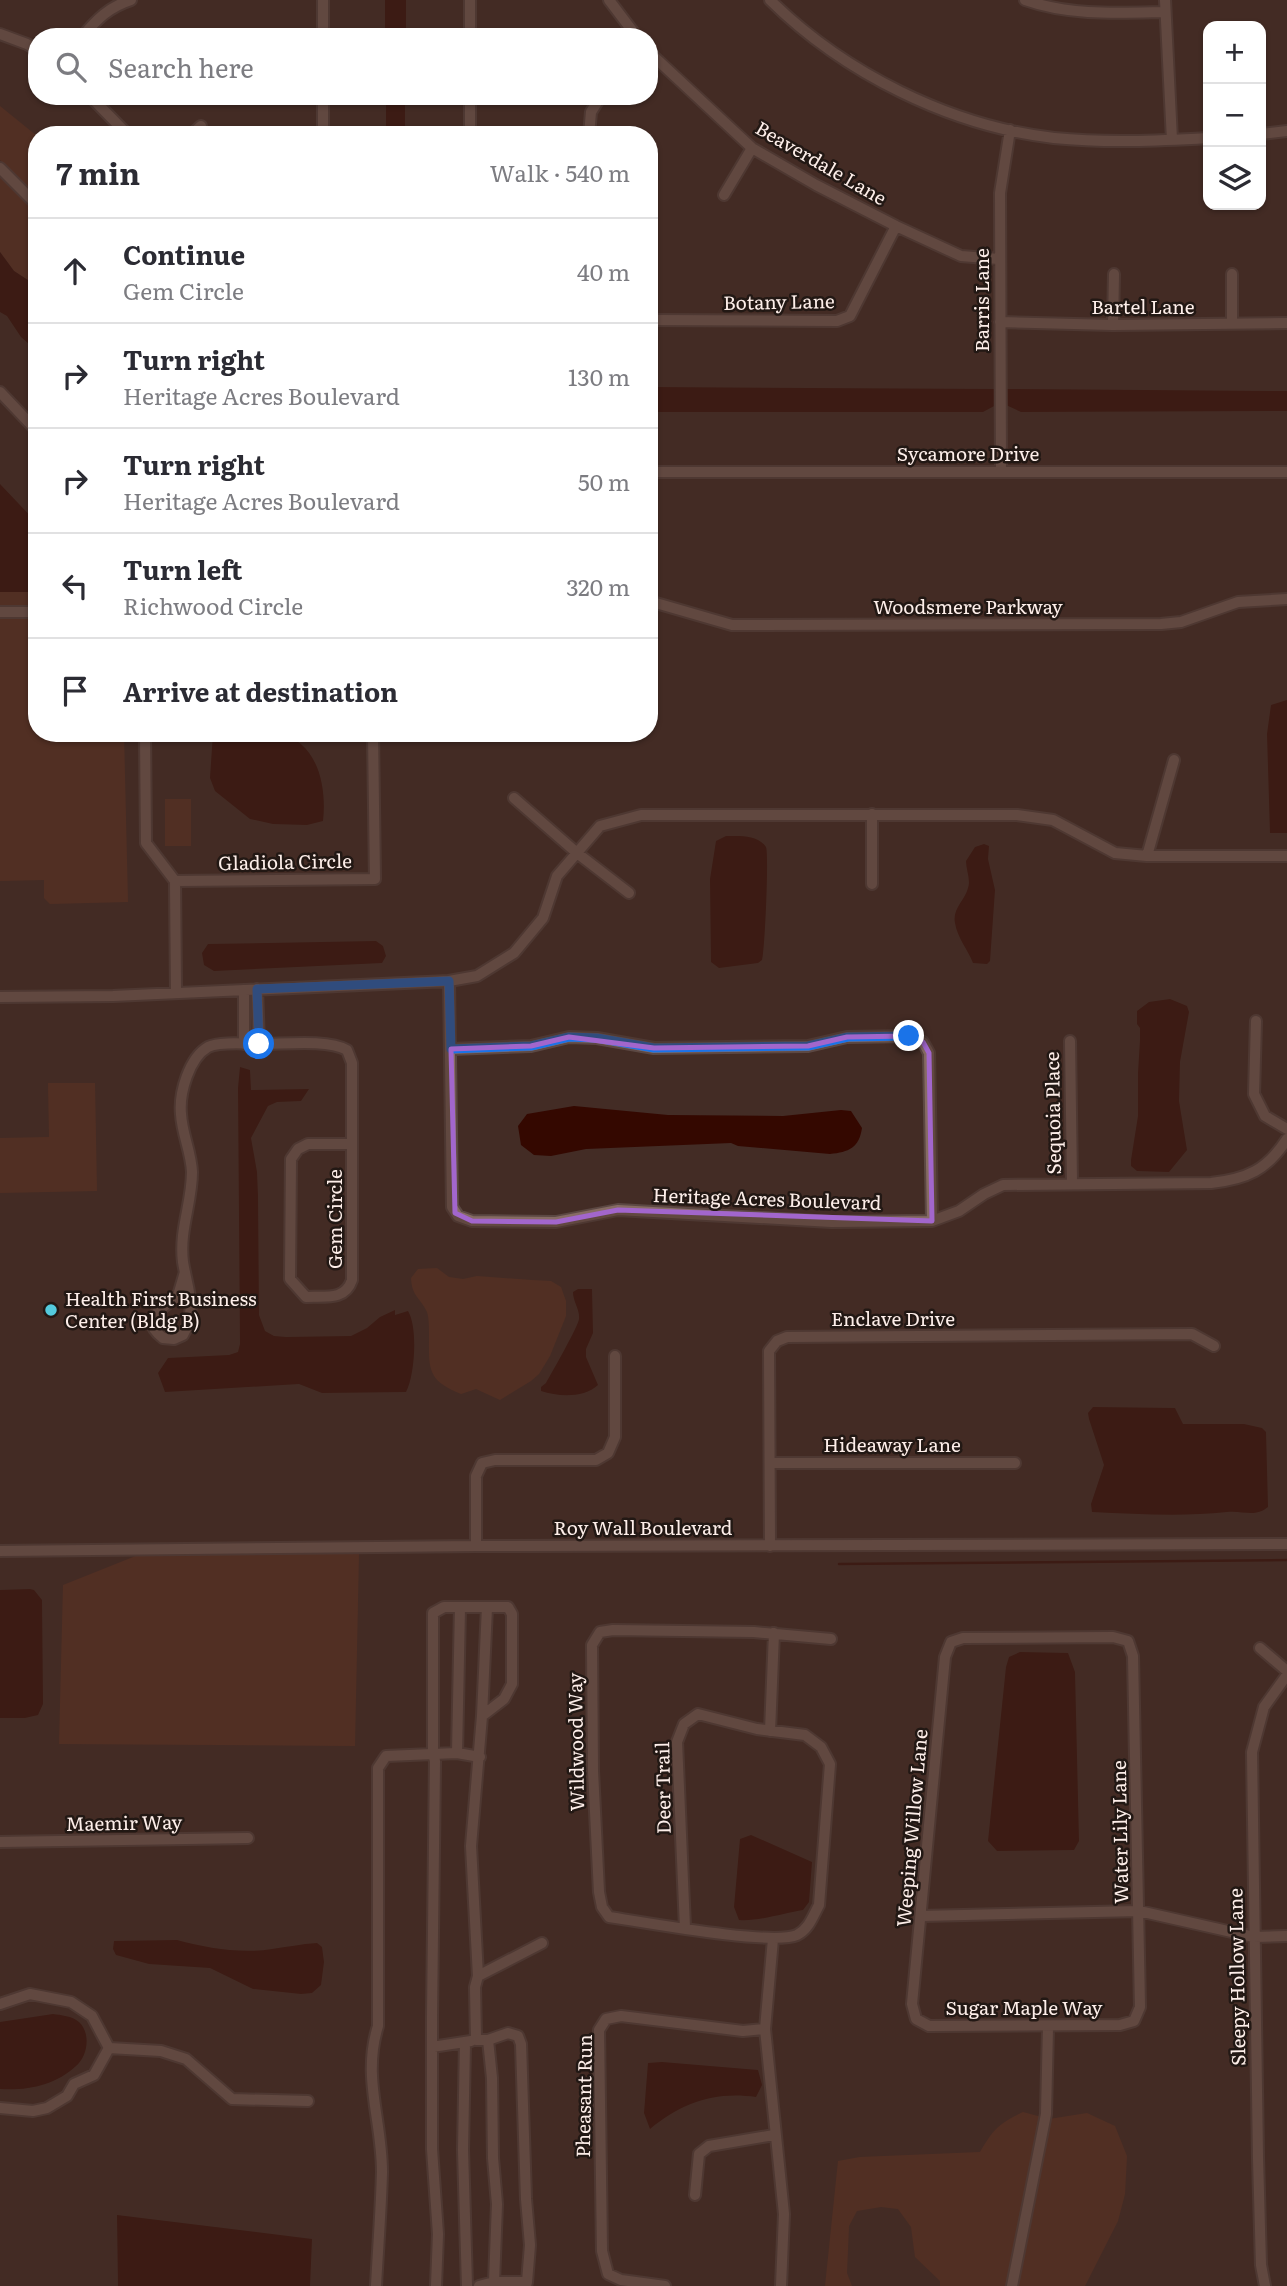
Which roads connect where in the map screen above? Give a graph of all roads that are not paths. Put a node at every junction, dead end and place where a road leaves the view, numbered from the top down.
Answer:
1 (131, 0) edge
2 (323, 0) edge
3 (470, 0) edge
4 (609, 0) edge
5 (770, 0) edge
6 (1025, 0) edge
7 (1165, 6) edge
8 (90, 28) edge
9 (323, 28) edge
10 (470, 28) edge
11 (630, 28) edge
12 (0, 34) edge
13 (28, 45) edge
14 (658, 60) edge
15 (99, 105) edge
16 (323, 105) edge
17 (470, 105) edge
18 (595, 105) edge
19 (119, 126) edge
20 (323, 126) edge
21 (470, 126) edge
22 (590, 126) edge
23 (1010, 130) junction
24 (1287, 131) edge
25 (1266, 133) edge
26 (1203, 138) edge
27 (1172, 140) junction
28 (752, 148) junction
29 (0, 168) edge
30 (724, 195) dead end
31 (28, 196) edge
32 (896, 226) junction
33 (999, 259) junction
34 (1114, 274) dead end
35 (1231, 274) dead end
36 (658, 320) edge
37 (1000, 322) junction
38 (1287, 323) edge
39 (1232, 324) junction
40 (1113, 325) junction
41 (0, 392) edge
42 (28, 422) edge
43 (1001, 471) junction
44 (658, 472) edge
45 (1287, 472) edge
46 (1287, 599) edge
47 (658, 603) edge
48 (28, 611) edge
49 (0, 612) edge
50 (145, 742) edge
51 (373, 742) edge
52 (1174, 760) dead end
53 (514, 798) dead end
54 (872, 814) junction
55 (576, 853) junction
56 (1147, 856) junction
57 (1287, 856) edge
58 (175, 881) junction
59 (872, 884) dead end
60 (629, 893) dead end
61 (449, 981) junction
62 (257, 989) junction
63 (244, 990) junction
64 (176, 992) junction
65 (0, 997) edge
66 (1256, 1021) dead end
67 (1070, 1041) dead end
68 (244, 1044) junction
69 (259, 1044) junction
70 (451, 1049) junction
71 (1287, 1129) edge
72 (1287, 1139) edge
73 (352, 1144) junction
74 (1072, 1184) junction
75 (932, 1221) junction
76 (185, 1272) junction
77 (1214, 1346) dead end
78 (615, 1356) dead end
79 (770, 1463) junction
80 (1015, 1463) dead end
81 (1287, 1544) edge
82 (476, 1546) junction
83 (770, 1546) junction
84 (0, 1550) edge
85 (460, 1607) junction
86 (487, 1607) junction
87 (774, 1633) junction
88 (831, 1639) dead end
89 (1128, 1642) joint
90 (1260, 1648) dead end
91 (1287, 1673) edge
92 (482, 1716) junction
93 (770, 1731) junction
94 (457, 1753) junction
95 (433, 1754) junction
96 (480, 1757) junction
97 (248, 1838) dead end
98 (0, 1842) edge
99 (1139, 1911) junction
100 (921, 1916) junction
101 (685, 1928) junction
102 (1287, 1936) edge
103 (1254, 1937) junction
104 (773, 1939) junction
105 (542, 1943) dead end
106 (478, 1976) junction
107 (0, 2004) edge
108 (916, 2019) joint
109 (1134, 2021) joint
110 (1048, 2027) junction
111 (765, 2029) junction
112 (476, 2041) junction
113 (432, 2047) junction
114 (109, 2048) junction
115 (308, 2101) dead end
116 (0, 2108) edge
117 (774, 2135) junction
118 (695, 2195) dead end
119 (494, 2282) junction
120 (526, 2284) edge
121 (376, 2286) edge
122 (436, 2286) edge
123 (467, 2286) edge
124 (479, 2286) edge
125 (665, 2286) edge
126 (780, 2286) edge
127 (1012, 2286) edge
128 (1265, 2286) edge

1 - 8 street
2 - 9 street
3 - 10 street
4 - 11 street
5 - 23 street
6 - 7 street
7 - 27 street
12 - 13 street
14 - 28 street, Beaverdale Lane
15 - 19 street
16 - 20 street
17 - 21 street
18 - 22 street
23 - 27 street
23 - 33 street, Barris Lane
24 - 25 street
26 - 27 street
28 - 30 street
28 - 32 street, Beaverdale Lane
29 - 31 street
32 - 33 street, Beaverdale Lane
32 - 36 street, Botany Lane
33 - 37 street, Barris Lane
34 - 40 street
35 - 39 street
37 - 40 street, Bartel Lane
37 - 43 street, Barris Lane
38 - 39 street, Bartel Lane
39 - 40 street, Bartel Lane
41 - 42 street
43 - 44 street, Sycamore Drive
43 - 45 street, Sycamore Drive
46 - 47 street, Woodsmere Parkway
48 - 49 street
50 - 58 street
51 - 58 street, Gladiola Circle
52 - 56 street
53 - 55 street
54 - 55 street
54 - 56 street
54 - 59 street
55 - 60 street
55 - 61 street
56 - 57 street
58 - 64 street
61 - 62 street
61 - 70 street, Heritage Acres Boulevard
62 - 63 street
62 - 69 street
63 - 64 street
63 - 68 street
64 - 65 street
66 - 71 street
67 - 74 street, Sequoia Place
68 - 69 street, Gem Circle
68 - 76 street, Gem Circle
69 - 73 street, Gem Circle
70 - 75 street, Heritage Acres Boulevard
70 - 75 street
72 - 74 street, Heritage Acres Boulevard
73 - 73 street, Gem Circle
74 - 75 street, Heritage Acres Boulevard
76 - 76 street
77 - 79 street, Enclave Drive
78 - 82 street
79 - 80 street, Hideaway Lane
79 - 83 street, Enclave Drive
81 - 83 street, Roy Wall Boulevard
82 - 83 street, Roy Wall Boulevard
82 - 84 street, Roy Wall Boulevard
85 - 86 street
85 - 94 street
85 - 95 street
86 - 92 street
86 - 92 street
87 - 88 street, Wildwood Way
87 - 93 street
87 - 101 street, Wildwood Way
89 - 99 street, Water Lily Lane
89 - 100 street, Weeping Willow Lane
90 - 91 street
91 - 103 street, Sleepy Hollow Lane
92 - 96 street
93 - 101 street, Deer Trail
93 - 104 street, Deer Trail
94 - 95 street
94 - 96 street
95 - 113 street
95 - 121 street
96 - 106 street
97 - 98 street, Maemir Way
99 - 100 street
99 - 103 street
99 - 109 street, Water Lily Lane
100 - 108 street, Weeping Willow Lane
101 - 104 street, Wildwood Way
102 - 103 street
103 - 128 street, Sleepy Hollow Lane
104 - 111 street
105 - 106 street
106 - 112 street
107 - 114 street
108 - 110 street, Sugar Maple Way
109 - 110 street, Sugar Maple Way
110 - 127 street
111 - 117 street
111 - 125 street, Pheasant Run
112 - 113 street
112 - 119 street
112 - 120 street
112 - 123 street
113 - 122 street
114 - 115 street
114 - 116 street
117 - 118 street
117 - 126 street
119 - 120 street
119 - 124 street

